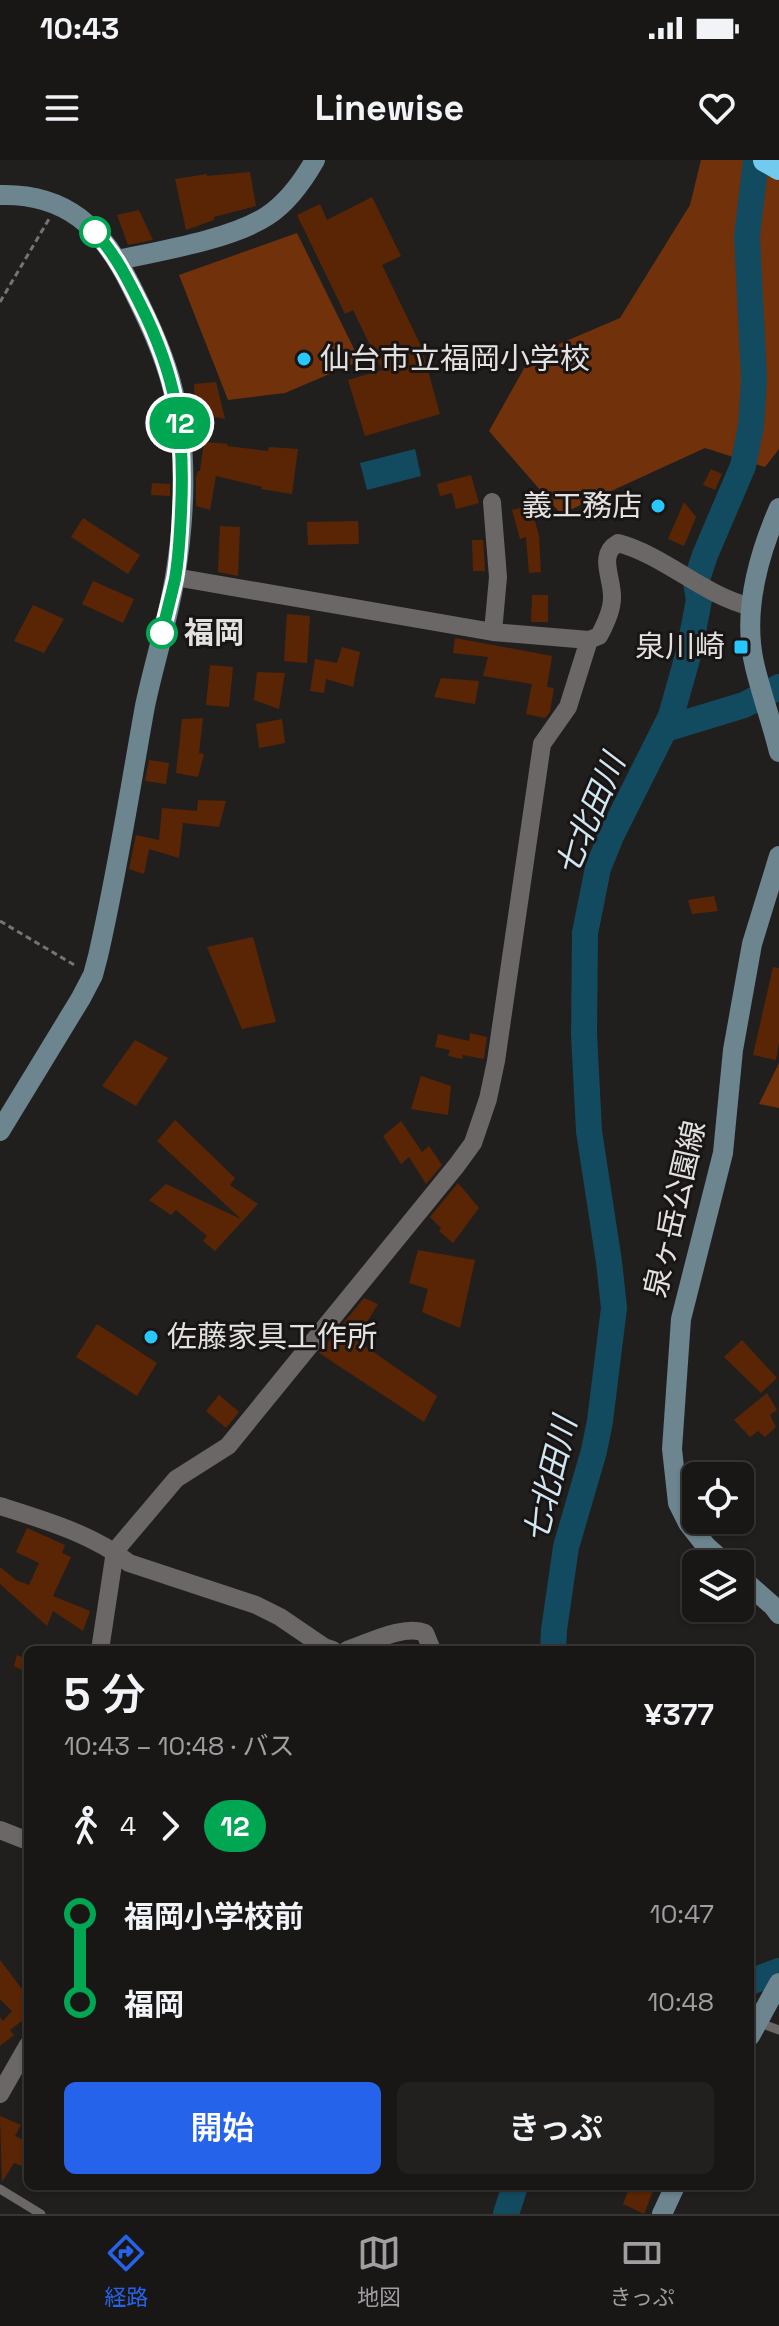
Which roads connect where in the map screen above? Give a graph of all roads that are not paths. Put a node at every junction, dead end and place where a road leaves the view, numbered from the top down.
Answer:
1 (315, 160) edge
2 (765, 160) edge
3 (779, 168) edge
4 (0, 195) edge
5 (118, 260) junction
6 (492, 502) dead end
7 (779, 508) edge
8 (175, 577) junction
9 (743, 605) junction
10 (493, 632) junction
11 (589, 640) junction
12 (777, 743) edge
13 (779, 856) edge
14 (0, 1131) edge
15 (0, 1506) edge
16 (710, 1550) edge
17 (115, 1551) junction
18 (754, 1589) edge
19 (779, 1614) edge
20 (101, 1646) edge
21 (323, 1646) edge
22 (358, 1646) edge
23 (430, 1646) edge
24 (0, 1830) edge
25 (24, 1839) edge
26 (774, 1991) edge
27 (754, 2029) edge
28 (779, 2030) edge
29 (24, 2052) edge
30 (0, 2094) edge
31 (0, 2189) edge
32 (673, 2190) edge
33 (41, 2214) edge
34 (662, 2214) edge

1 - 5 street
2 - 3 highway
4 - 5 street
5 - 8 street
6 - 10 street
7 - 9 street
8 - 10 street
8 - 14 street
9 - 11 street
9 - 12 street
10 - 11 street
11 - 17 street
13 - 16 street, 泉ヶ岳公園線
15 - 17 street
17 - 20 street
17 - 21 street
18 - 19 street
22 - 23 street
24 - 25 street
26 - 27 street
27 - 28 lane
29 - 30 street
31 - 33 lane
32 - 34 street

